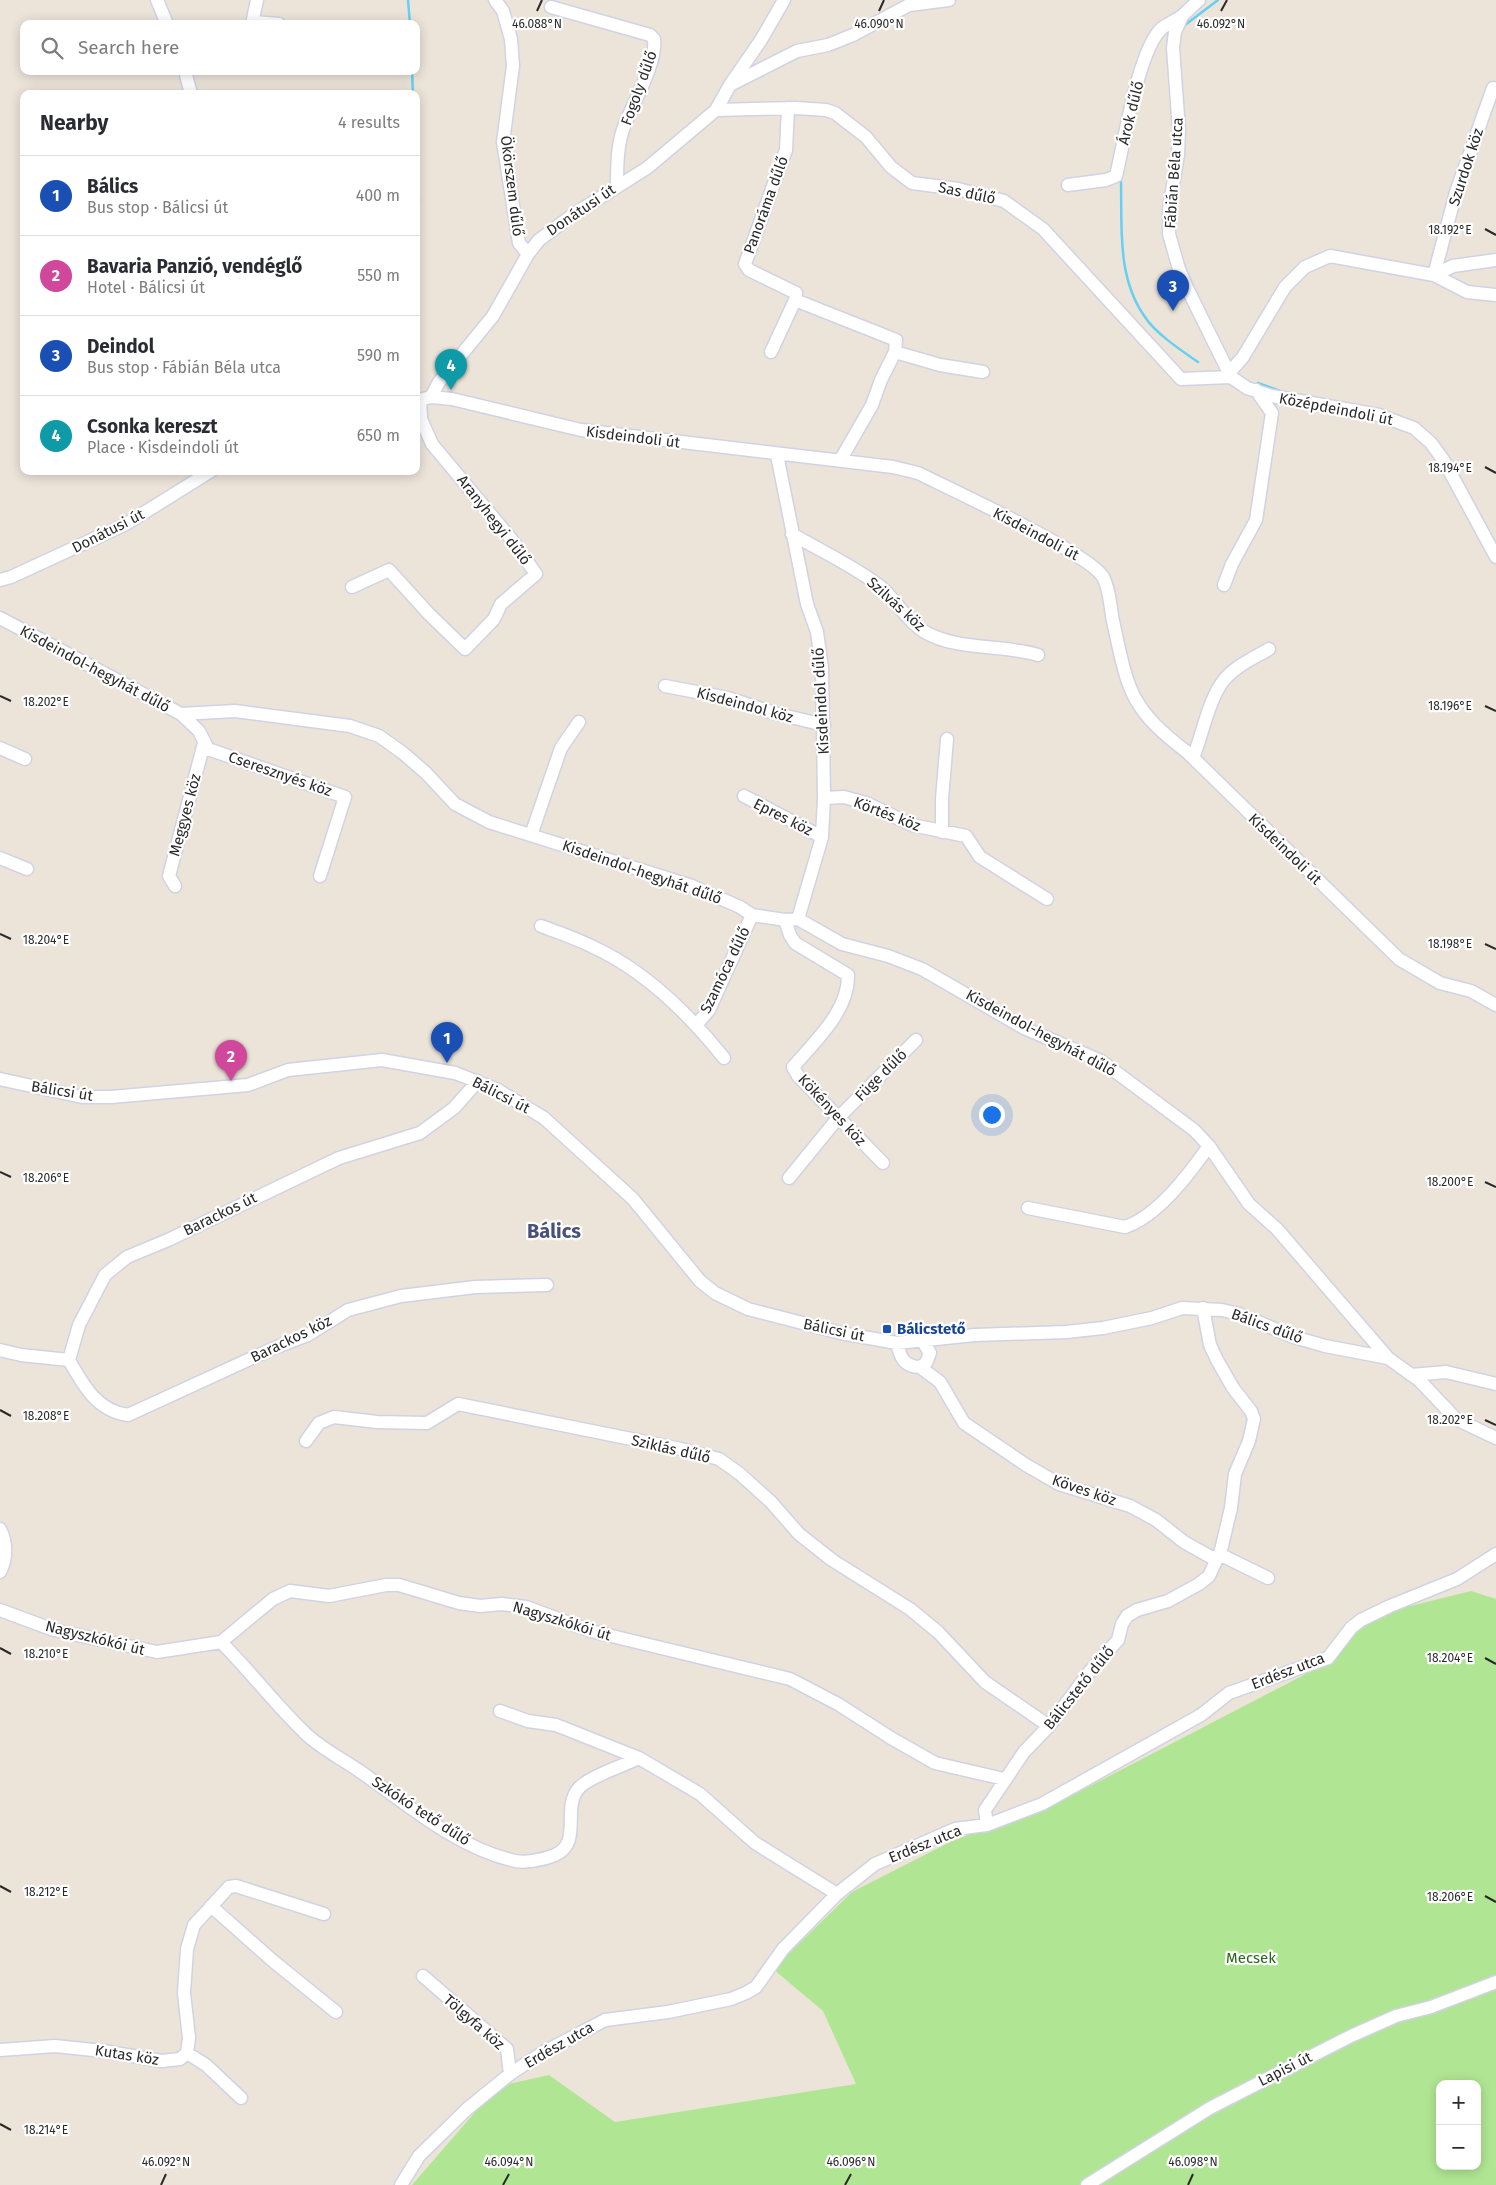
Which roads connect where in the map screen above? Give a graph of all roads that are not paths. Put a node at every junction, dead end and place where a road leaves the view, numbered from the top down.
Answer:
1 (157, 0) edge
2 (257, 0) edge
3 (495, 0) edge
4 (784, 0) edge
5 (949, 0) edge
6 (1199, 0) edge
7 (551, 7) dead end
8 (1182, 16) junction
9 (165, 20) edge
10 (253, 20) edge
11 (186, 75) edge
12 (730, 85) junction
13 (1493, 88) dead end
14 (190, 90) edge
15 (788, 108) junction
16 (716, 110) junction
17 (1068, 185) dead end
18 (617, 186) junction
19 (528, 254) junction
20 (1496, 260) edge
21 (1434, 275) junction
22 (1496, 295) edge
23 (795, 300) junction
24 (771, 352) dead end
25 (896, 352) junction
26 (983, 372) dead end
27 (1230, 375) junction
28 (1256, 390) junction
29 (422, 400) edge
30 (777, 455) junction
31 (841, 459) junction
32 (205, 475) edge
33 (792, 534) junction
34 (1496, 557) edge
35 (0, 580) edge
36 (1224, 585) dead end
37 (352, 586) dead end
38 (0, 618) edge
39 (1269, 649) dead end
40 (1038, 655) dead end
41 (665, 686) dead end
42 (181, 714) junction
43 (579, 722) dead end
44 (824, 725) junction
45 (947, 739) dead end
46 (204, 743) junction
47 (0, 748) edge
48 (1193, 758) junction
49 (25, 759) dead end
50 (744, 796) dead end
51 (824, 798) junction
52 (942, 832) junction
53 (531, 835) junction
54 (822, 837) junction
55 (0, 858) edge
56 (27, 870) dead end
57 (320, 876) dead end
58 (175, 886) dead end
59 (1047, 899) dead end
60 (752, 915) junction
61 (798, 919) junction
62 (784, 920) junction
63 (541, 926) dead end
64 (1496, 1005) edge
65 (697, 1024) junction
66 (916, 1040) dead end
67 (724, 1058) dead end
68 (0, 1079) edge
69 (478, 1081) junction
70 (838, 1118) junction
71 (1209, 1146) junction
72 (883, 1163) dead end
73 (789, 1178) dead end
74 (1028, 1208) dead end
75 (547, 1285) dead end
76 (1203, 1308) junction
77 (922, 1340) junction
78 (896, 1343) junction
79 (0, 1350) edge
80 (1388, 1358) junction
81 (69, 1360) junction
82 (920, 1368) junction
83 (1411, 1375) junction
84 (1496, 1384) edge
85 (1496, 1438) edge
86 (306, 1441) dead end
87 (0, 1529) edge
88 (1496, 1554) edge
89 (1217, 1557) junction
90 (0, 1572) edge
91 (1268, 1578) dead end
92 (0, 1610) edge
93 (221, 1642) junction
94 (500, 1711) dead end
95 (1050, 1726) junction
96 (639, 1758) junction
97 (1004, 1779) junction
98 (987, 1825) junction
99 (837, 1894) junction
100 (211, 1906) junction
101 (324, 1914) dead end
102 (423, 1976) dead end
103 (1496, 1982) edge
104 (336, 2012) dead end
105 (0, 2050) edge
106 (187, 2053) junction
107 (510, 2074) junction
108 (241, 2098) dead end
109 (401, 2185) edge
110 (1087, 2185) edge

1 - 9 street
2 - 10 street
3 - 19 street, Ökörszem dűlő
4 - 12 street
5 - 12 street
6 - 8 street, Fábián Béla utca
7 - 18 street, Fogoly dűlő
8 - 17 street, Árok dűlő
8 - 27 street, Fábián Béla utca
11 - 14 street
12 - 16 street
13 - 21 street, Szurdok köz
15 - 16 street, Sas dűlő
15 - 23 street, Panoráma dűlő
15 - 27 street, Sas dűlő
16 - 18 street, Donátusi út
18 - 19 street, Donátusi út
19 - 29 street, Donátusi út
20 - 21 street
21 - 22 street
21 - 27 street
23 - 24 street
23 - 25 street, Panoráma dűlő
25 - 26 street
25 - 31 street
27 - 28 street, Középdeindoli út
28 - 34 street, Középdeindoli út
28 - 36 street
29 - 30 street, Kisdeindoli út
29 - 37 street, Aranyhegyi dűlő
30 - 31 street, Kisdeindoli út
30 - 33 street, Kisdeindol dűlő
31 - 48 street, Kisdeindoli út
32 - 35 street, Donátusi út
33 - 40 street, Szilvás köz
33 - 44 street, Kisdeindol dűlő
38 - 42 street, Kisdeindol-hegyhát dűlő
39 - 48 street
41 - 44 street, Kisdeindol köz
42 - 46 street, Cseresznyés köz
42 - 53 street, Kisdeindol-hegyhát dűlő
43 - 53 street
44 - 51 street, Kisdeindol dűlő
45 - 52 street
46 - 57 street, Cseresznyés köz
46 - 58 street, Meggyes köz
47 - 49 street
48 - 64 street, Kisdeindoli út
50 - 54 street, Epres köz
51 - 52 street, Körtés köz
51 - 54 street, Kisdeindol dűlő
52 - 59 street, Körtés köz
53 - 60 street, Kisdeindol-hegyhát dűlő
54 - 61 street, Kisdeindol dűlő
55 - 56 street
60 - 62 street, Kisdeindol-hegyhát dűlő
60 - 65 street, Szamóca dűlő
61 - 62 street, Kisdeindol-hegyhát dűlő
61 - 71 street, Kisdeindol-hegyhát dűlő
62 - 70 street, Kökényes köz
63 - 65 street, Szamóca dűlő
65 - 67 street, Szamóca dűlő
66 - 70 street, Füge dűlő
68 - 69 street, Bálicsi út
69 - 78 street, Bálicsi út
69 - 81 street, Barackos út
70 - 72 street, Kökényes köz
70 - 73 street, Füge dűlő
71 - 74 street
71 - 80 street, Kisdeindol-hegyhát dűlő
75 - 81 street, Barackos köz
76 - 77 street, Bálics dűlő
76 - 80 street, Bálics dűlő
76 - 89 street, Bálicstető dűlő
77 - 78 street, Bálicsi út
77 - 82 street
78 - 82 street
79 - 81 street
80 - 83 street, Bálics dűlő
82 - 89 street, Köves köz
83 - 84 street
83 - 85 street, Bálics dűlő
86 - 95 street, Sziklás dűlő
87 - 90 street
88 - 98 street, Erdész utca
89 - 91 street, Köves köz
89 - 95 street, Bálicstető dűlő
92 - 93 street, Nagyszkókói út
93 - 96 street, Szkókó tető dűlő
93 - 97 street, Nagyszkókói út
94 - 96 street
95 - 97 street, Bálicstető dűlő
96 - 99 street
97 - 98 street, Bálicstető dűlő
98 - 99 street, Erdész utca
99 - 107 street, Erdész utca
100 - 101 street
100 - 104 street
100 - 106 street
102 - 107 street, Tölgyfa köz
103 - 110 street, Lapisi út
105 - 106 street, Kutas köz
106 - 108 street
107 - 109 street, Erdész utca

